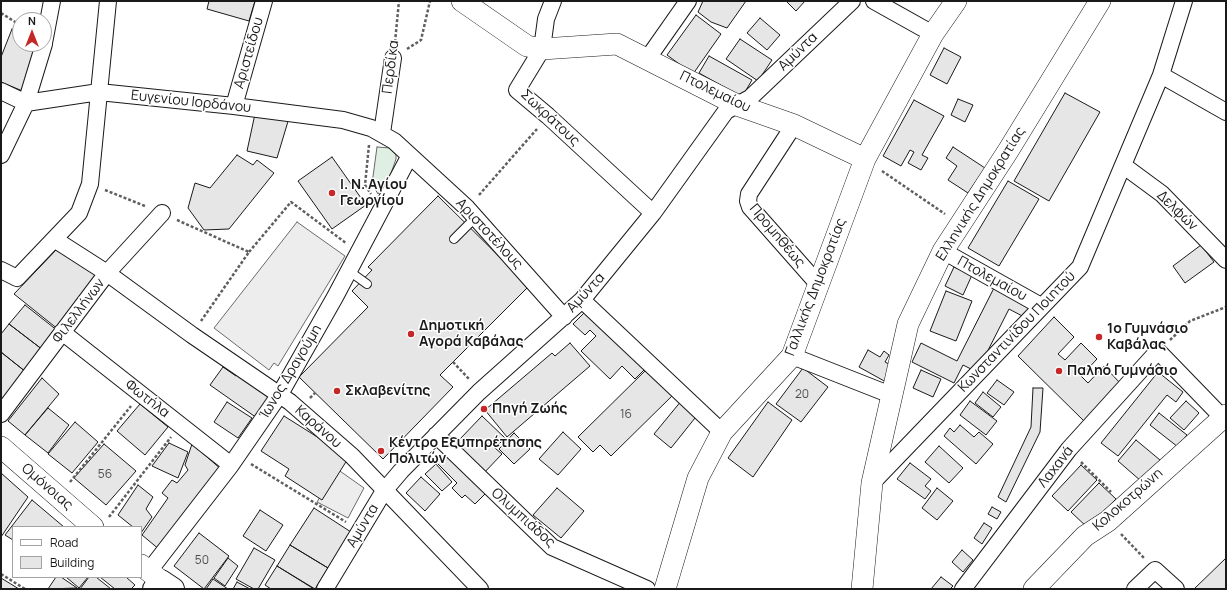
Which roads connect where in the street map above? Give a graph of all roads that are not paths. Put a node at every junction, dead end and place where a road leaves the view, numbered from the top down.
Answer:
1 (52, 1) edge
2 (108, 1) edge
3 (264, 1) edge
4 (462, 1) edge
5 (553, 1) edge
6 (688, 1) edge
7 (852, 1) edge
8 (874, 1) edge
9 (956, 1) edge
10 (1100, 1) edge
11 (1184, 1) edge
12 (50, 12) edge
13 (933, 34) junction
14 (542, 49) junction
15 (42, 52) edge
16 (393, 58) road end
17 (648, 58) junction
18 (1161, 75) junction
19 (1, 91) edge
20 (99, 92) junction
21 (26, 103) junction
22 (737, 104) junction
23 (234, 106) junction
24 (1226, 112) edge
25 (794, 125) junction
26 (376, 131) junction
27 (1, 155) edge
28 (409, 157) junction
29 (865, 159) junction
30 (1124, 166) junction
31 (162, 213) road end
32 (472, 213) junction
33 (653, 213) junction
34 (54, 239) junction
35 (454, 239) dead end
36 (943, 251) junction
37 (1226, 260) edge
38 (1, 270) edge
39 (349, 271) junction
40 (108, 273) junction
41 (367, 284) dead end
42 (818, 284) junction
43 (582, 300) junction
44 (1042, 306) junction
45 (564, 317) junction
46 (62, 332) junction
47 (792, 356) junction
48 (280, 394) junction
49 (892, 395) junction
50 (1, 414) edge
51 (1225, 417) edge
52 (722, 432) junction
53 (436, 436) junction
54 (1, 447) edge
55 (234, 460) junction
56 (872, 483) junction
57 (384, 491) junction
58 (99, 524) edge
59 (156, 579) edge
60 (325, 589) edge
61 (480, 589) edge
62 (647, 589) edge
63 (665, 589) edge
64 (862, 589) edge
65 (963, 589) edge
66 (1034, 589) edge
67 (1135, 589) edge
68 (1176, 589) edge

1 - 12 street
2 - 20 street
3 - 23 street, Αριστείδου
4 - 14 street, Πτολεμαίου
5 - 14 street, Σωκράτους
6 - 17 street
7 - 22 street, Αμύντα
8 - 13 street
9 - 13 street, Γαλλικής Δημοκρατίας
10 - 36 street, Ελληνικής Δημοκρατίας
11 - 18 street, Κωνσταντινίδου Ποιητού
13 - 29 street, Γαλλικής Δημοκρατίας
14 - 17 street, Πτολεμαίου
14 - 33 street, Σωκράτους
15 - 21 street
16 - 26 street, Περδίκα
17 - 22 street, Πτολεμαίου
18 - 24 street
18 - 30 street, Κωνσταντινίδου Ποιητού
19 - 21 street
20 - 21 street, Ευγενίου Ιορδάνου
20 - 23 street, Ευγενίου Ιορδάνου
20 - 34 street
21 - 27 street
22 - 25 street, Πτολεμαίου
22 - 33 street, Αμύντα
23 - 26 street, Ευγενίου Ιορδάνου
25 - 29 street, Πτολεμαίου
25 - 42 street, Προμηθέως
26 - 28 street, Αριστοτέλους
28 - 32 street, Αριστοτέλους
28 - 39 street, Ίωνος Δραγούμη
29 - 42 street, Γαλλικής Δημοκρατίας
30 - 37 street, Δελφών
30 - 44 street, Κωνσταντινίδου Ποιητού
31 - 40 street, Φιλελλήνων
32 - 35 lane
32 - 45 street, Αριστοτέλους
33 - 43 street, Αμύντα
34 - 38 street
34 - 40 street, Καράνου
36 - 44 street, Πτολεμαίου
36 - 49 street, Ελληνικής Δημοκρατίας
39 - 41 lane
39 - 48 street, Ίωνος Δραγούμη
40 - 46 street, Φιλελλήνων
40 - 48 street, Καράνου
42 - 47 street, Γαλλικής Δημοκρατίας
43 - 45 street, Αμύντα
43 - 52 street
44 - 56 street, Κωνσταντινίδου Ποιητού
45 - 53 street, Αμύντα
46 - 50 street, Φιλελλήνων
46 - 55 street, Φωτήλα
47 - 49 street
47 - 52 street, Γαλλικής Δημοκρατίας
48 - 55 street, Ίωνος Δραγούμη
48 - 57 street, Καράνου
49 - 56 street, Ελληνικής Δημοκρατίας
51 - 65 street, Λαχανά
51 - 66 street, Κολοκοτρώνη
52 - 63 street, Γαλλικής Δημοκρατίας
53 - 57 street, Αμύντα
53 - 62 street, Ολυμπιάδος
54 - 58 street, Ομόνοιας
55 - 59 street, Ίωνος Δραγούμη
56 - 64 street, Ελληνικής Δημοκρατίας
57 - 60 street, Αμύντα
57 - 61 street, Καράνου
67 - 68 street

